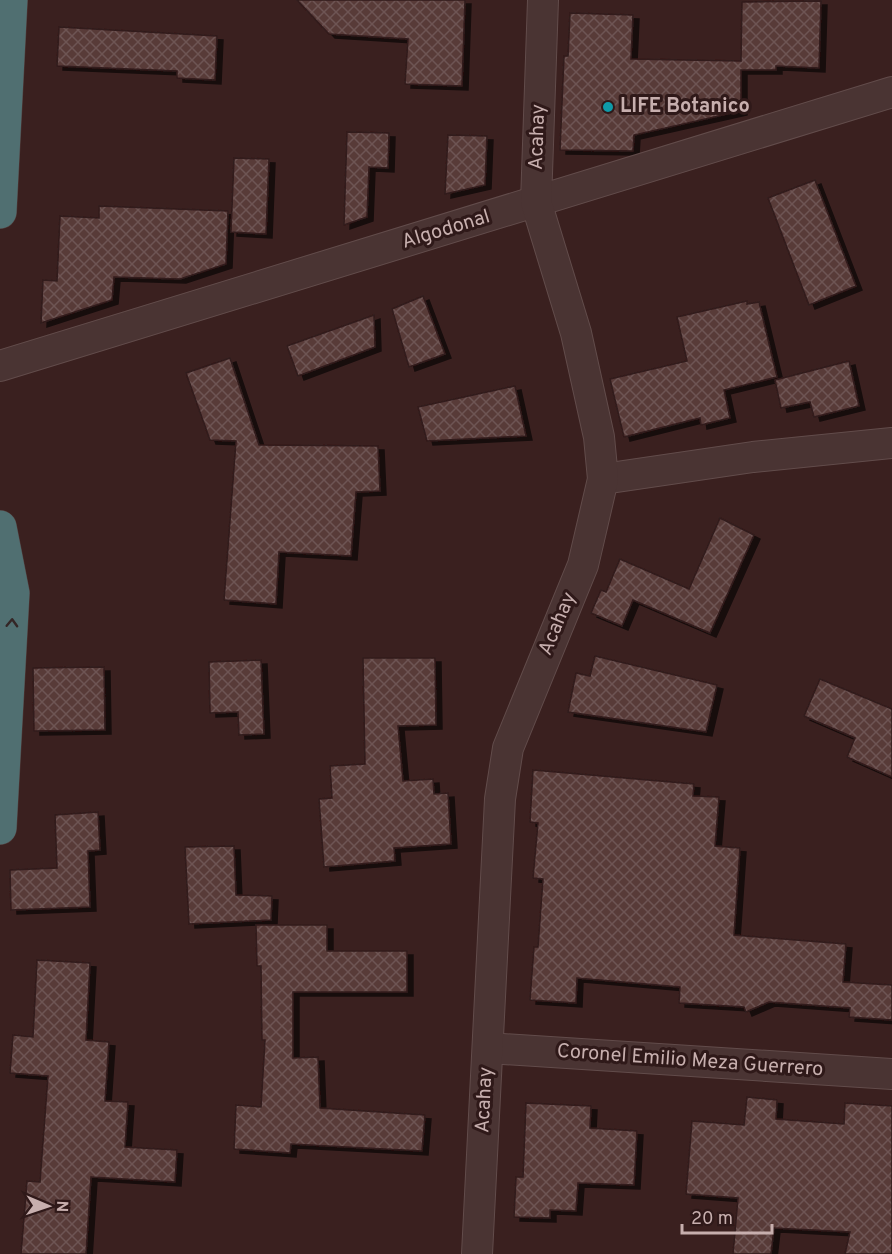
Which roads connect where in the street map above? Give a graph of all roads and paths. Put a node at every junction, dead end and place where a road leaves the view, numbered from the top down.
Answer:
1 (11, 0) edge
2 (543, 0) edge
3 (892, 92) edge
4 (536, 202) junction
5 (0, 212) edge
6 (0, 366) edge
7 (892, 443) edge
8 (603, 479) junction
9 (0, 527) edge
10 (0, 828) edge
11 (488, 1047) junction
12 (892, 1074) edge
13 (477, 1254) edge

1 - 5 highway
2 - 4 street, Acahay
3 - 4 street, Algodonal
4 - 6 street, Algodonal
4 - 8 street, Acahay
7 - 8 street
8 - 11 street, Acahay
10 -> 9 highway
11 - 12 street, Coronel Emilio Meza Guerrero
11 - 13 street, Acahay

